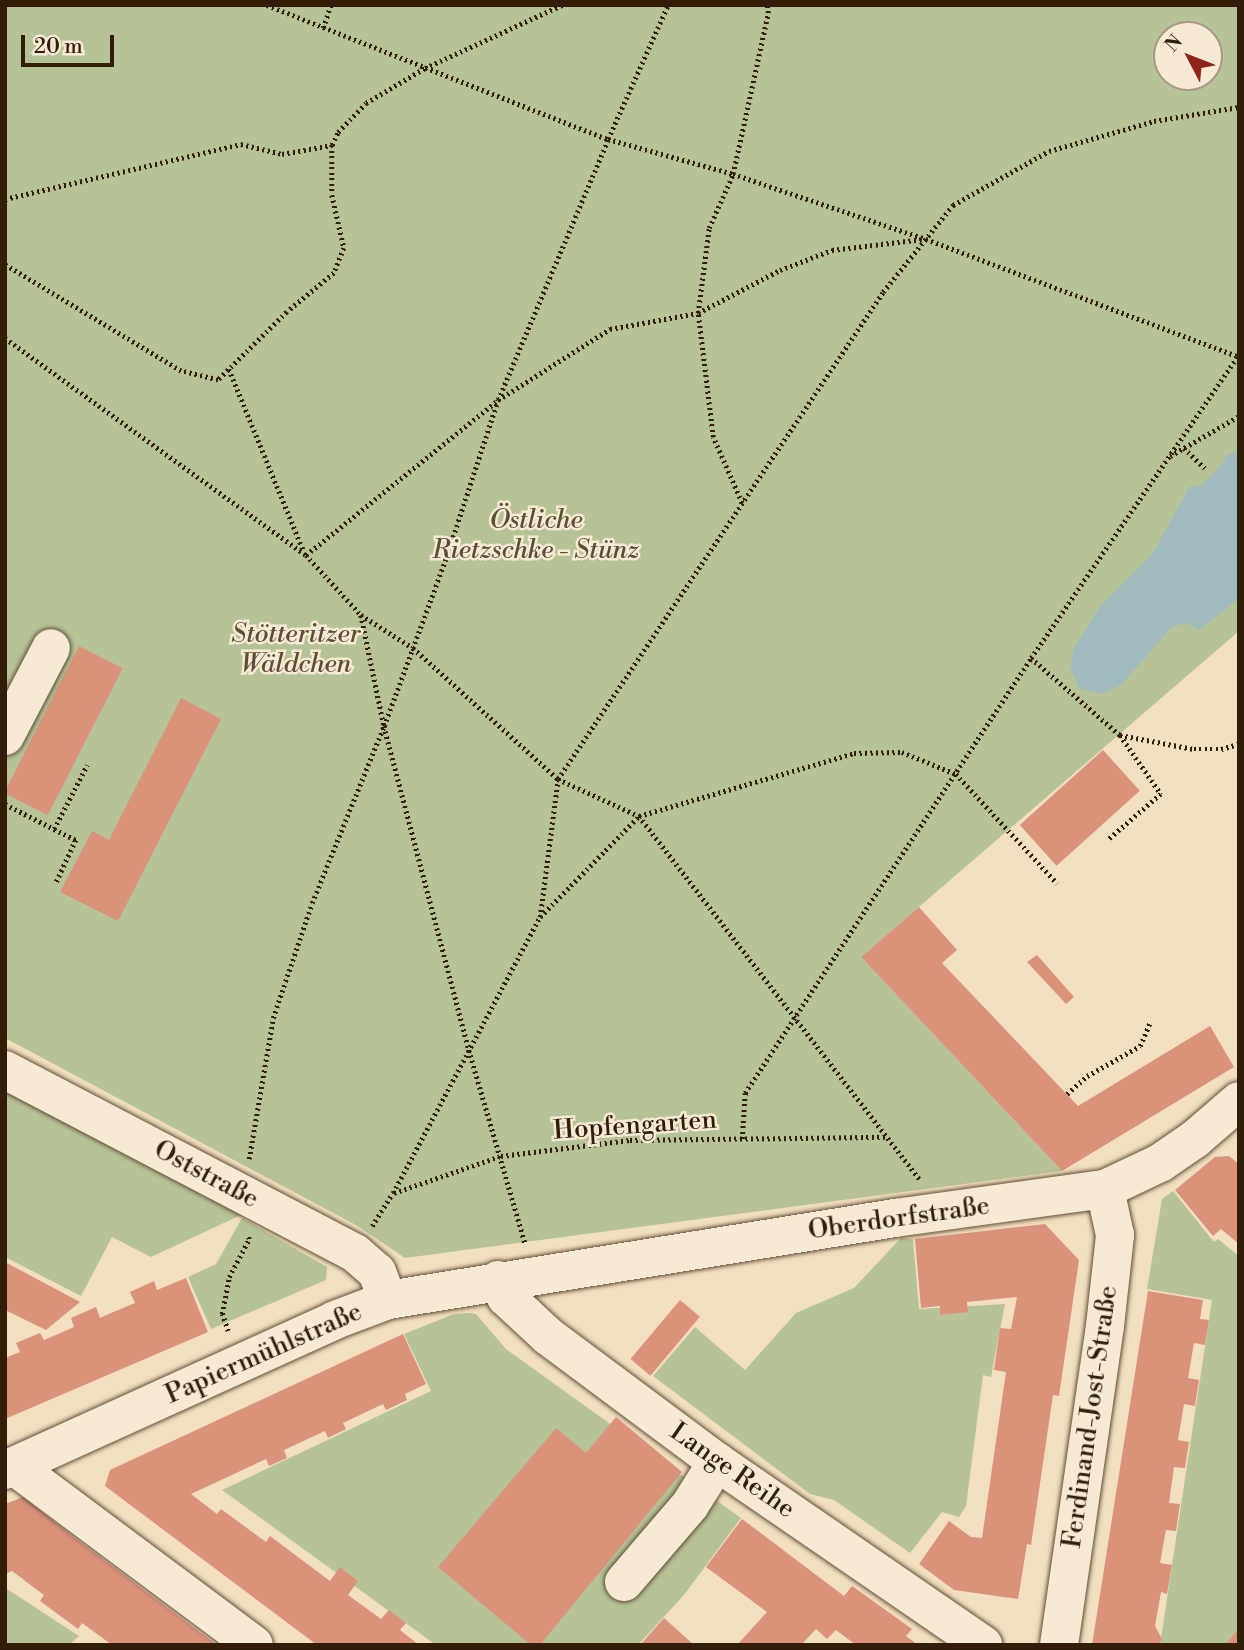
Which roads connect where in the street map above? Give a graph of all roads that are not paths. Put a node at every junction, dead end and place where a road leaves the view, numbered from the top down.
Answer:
1 (51, 648) dead end
2 (5, 736) edge
3 (5, 1070) edge
4 (1239, 1101) edge
5 (1105, 1189) junction
6 (516, 1277) junction
7 (388, 1300) junction
8 (717, 1462) junction
9 (10, 1468) edge
10 (624, 1582) dead end
11 (254, 1645) edge
12 (983, 1645) edge
13 (1059, 1645) edge

1 - 2 street
3 - 7 street, Oststraße
4 - 5 street, Oberdorfstraße
5 - 6 street, Oberdorfstraße
5 - 13 street, Ferdinand-Jost-Straße
6 - 7 street, Papiermühlstraße
6 - 8 street, Lange Reihe
7 - 9 street, Papiermühlstraße
8 - 10 street
8 - 12 street, Lange Reihe
9 - 11 street

